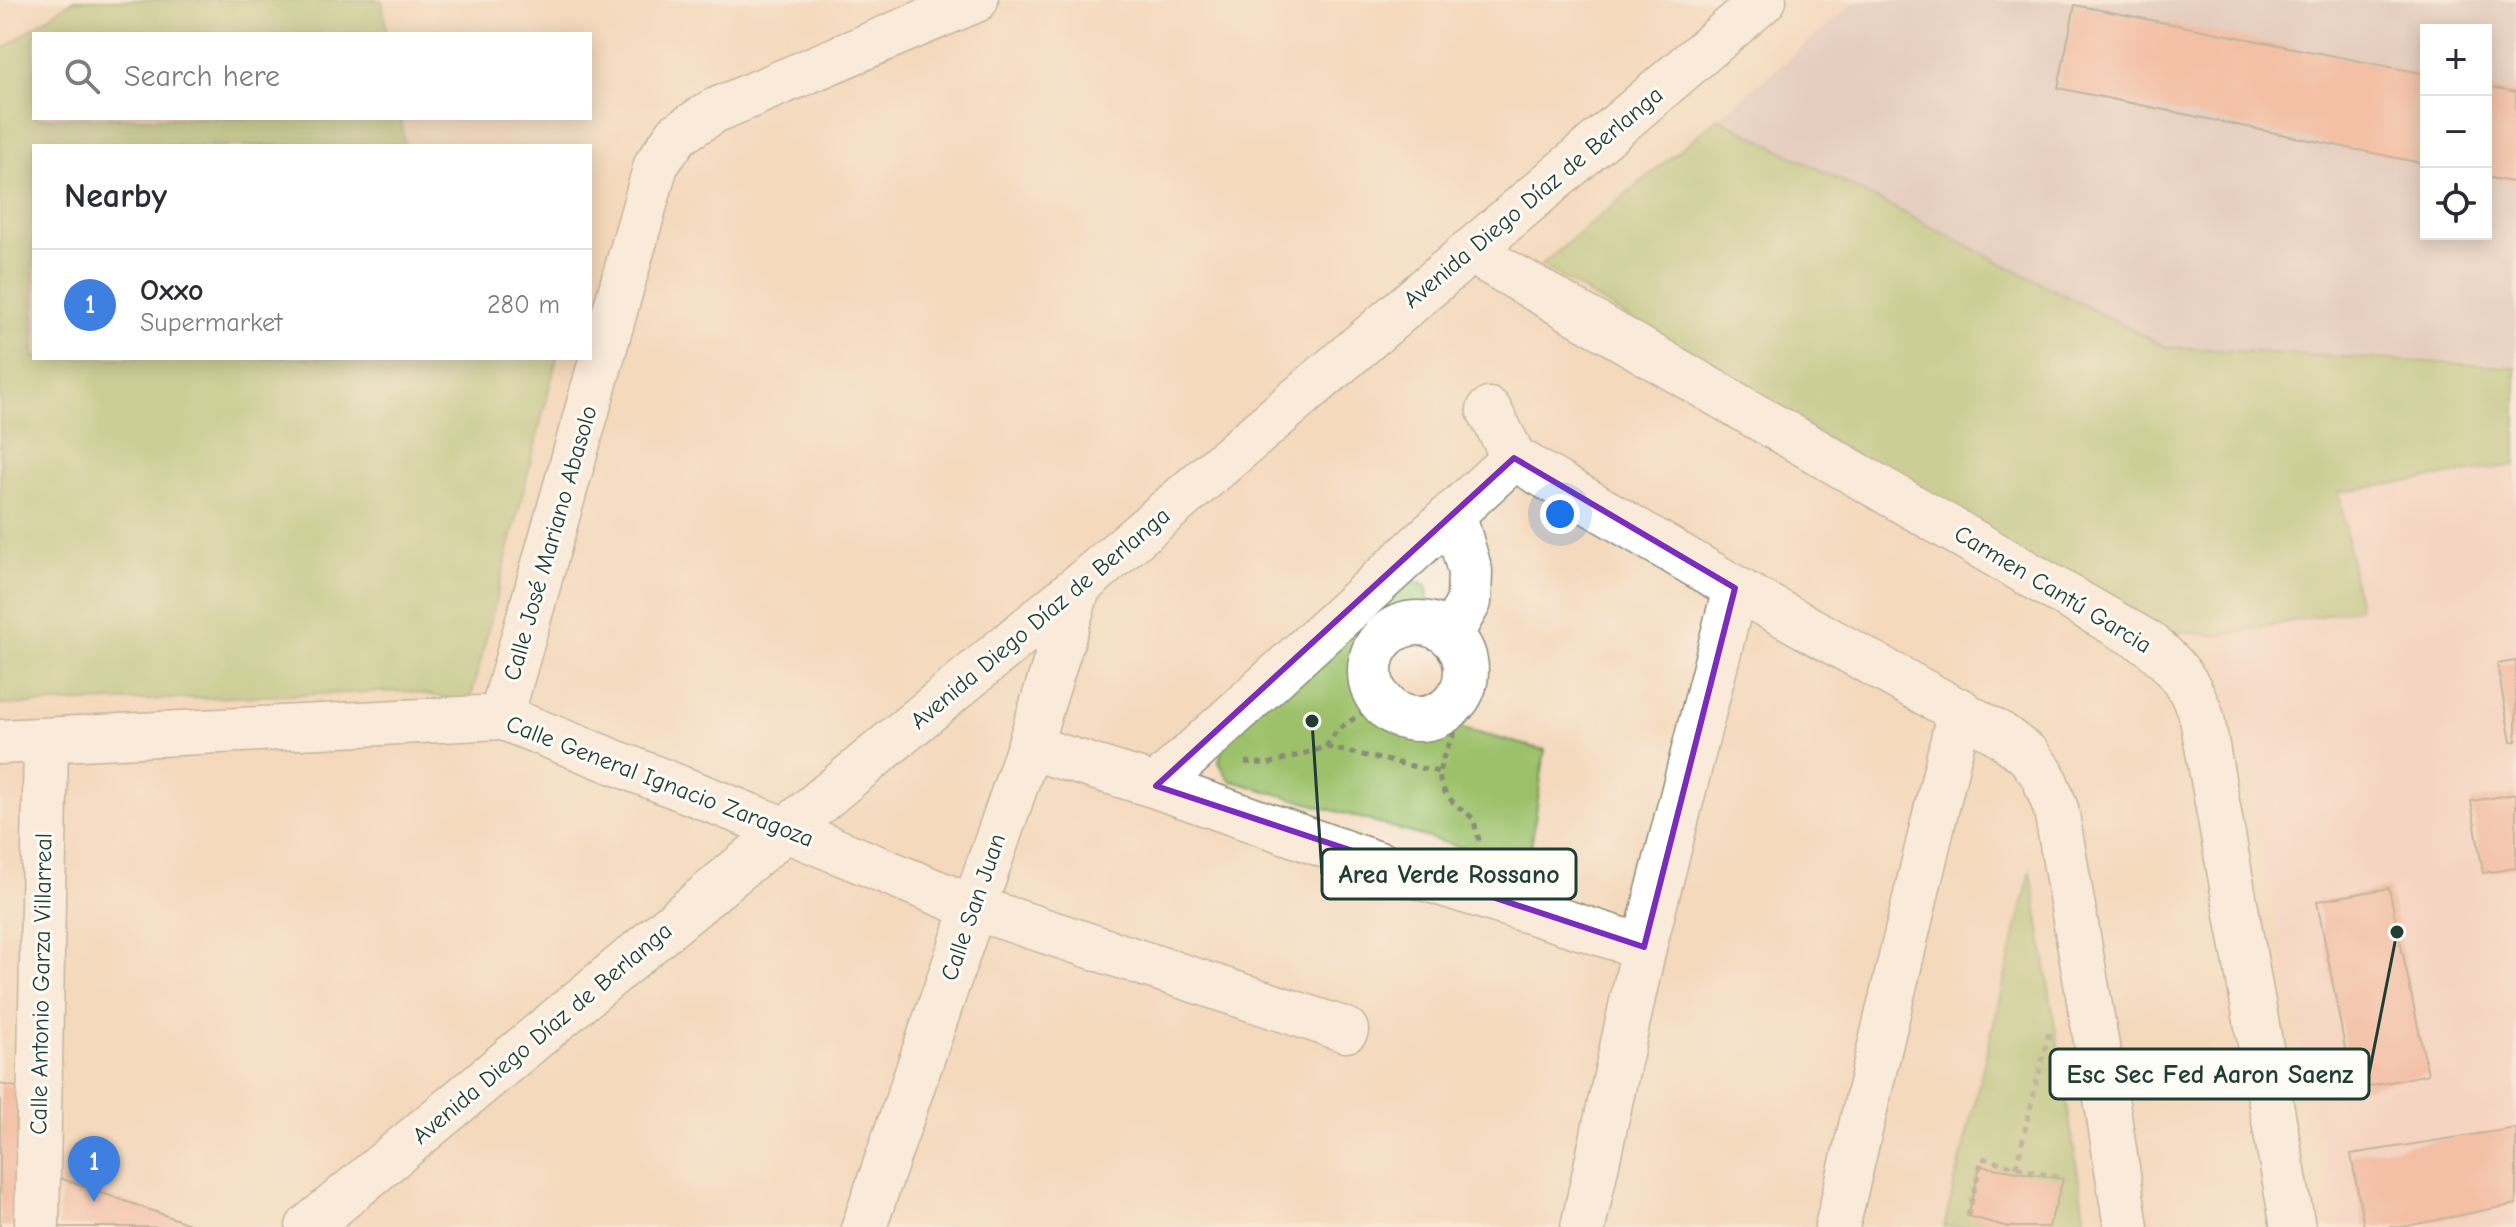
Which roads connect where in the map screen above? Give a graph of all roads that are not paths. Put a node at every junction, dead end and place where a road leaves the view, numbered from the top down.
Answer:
1 (976, 0) edge
2 (1764, 0) edge
3 (1470, 251) junction
4 (1489, 410) dead end
5 (1514, 458) junction
6 (1453, 513) junction
7 (1079, 586) junction
8 (1735, 588) junction
9 (1450, 635) dead end
10 (1960, 710) junction
11 (501, 717) junction
12 (46, 741) junction
13 (0, 742) edge
14 (1029, 747) junction
15 (1156, 786) junction
16 (786, 830) junction
17 (972, 907) junction
18 (1644, 947) junction
19 (1346, 1030) dead end
20 (37, 1227) edge
21 (308, 1227) edge
22 (864, 1227) edge
23 (1583, 1227) edge
24 (1837, 1227) edge
25 (2126, 1227) edge
26 (2293, 1227) edge

1 - 11 street, Calle José Mariano Abasolo
2 - 3 street, Avenida Diego Díaz de Berlanga
3 - 7 street, Avenida Diego Díaz de Berlanga
3 - 26 street, Carmen Cantú Garcia
4 - 5 street
5 - 6 street
5 - 8 street
6 - 9 street
6 - 15 street
7 - 14 street, Calle San Juan
7 - 16 street, Avenida Diego Díaz de Berlanga
8 - 10 street
8 - 18 street
10 - 24 street
10 - 25 street
11 - 12 street, Calle General Ignacio Zaragoza
11 - 16 street, Calle General Ignacio Zaragoza
12 - 13 street, Calle General Ignacio Zaragoza
12 - 20 street, Calle Antonio Garza Villarreal
14 - 15 street
14 - 17 street, Calle San Juan
15 - 18 street
16 - 17 street, Calle General Ignacio Zaragoza
16 - 21 street, Avenida Diego Díaz de Berlanga
17 - 19 street, Calle General Ignacio Zaragoza
17 - 22 street, Calle San Juan
18 - 23 street

